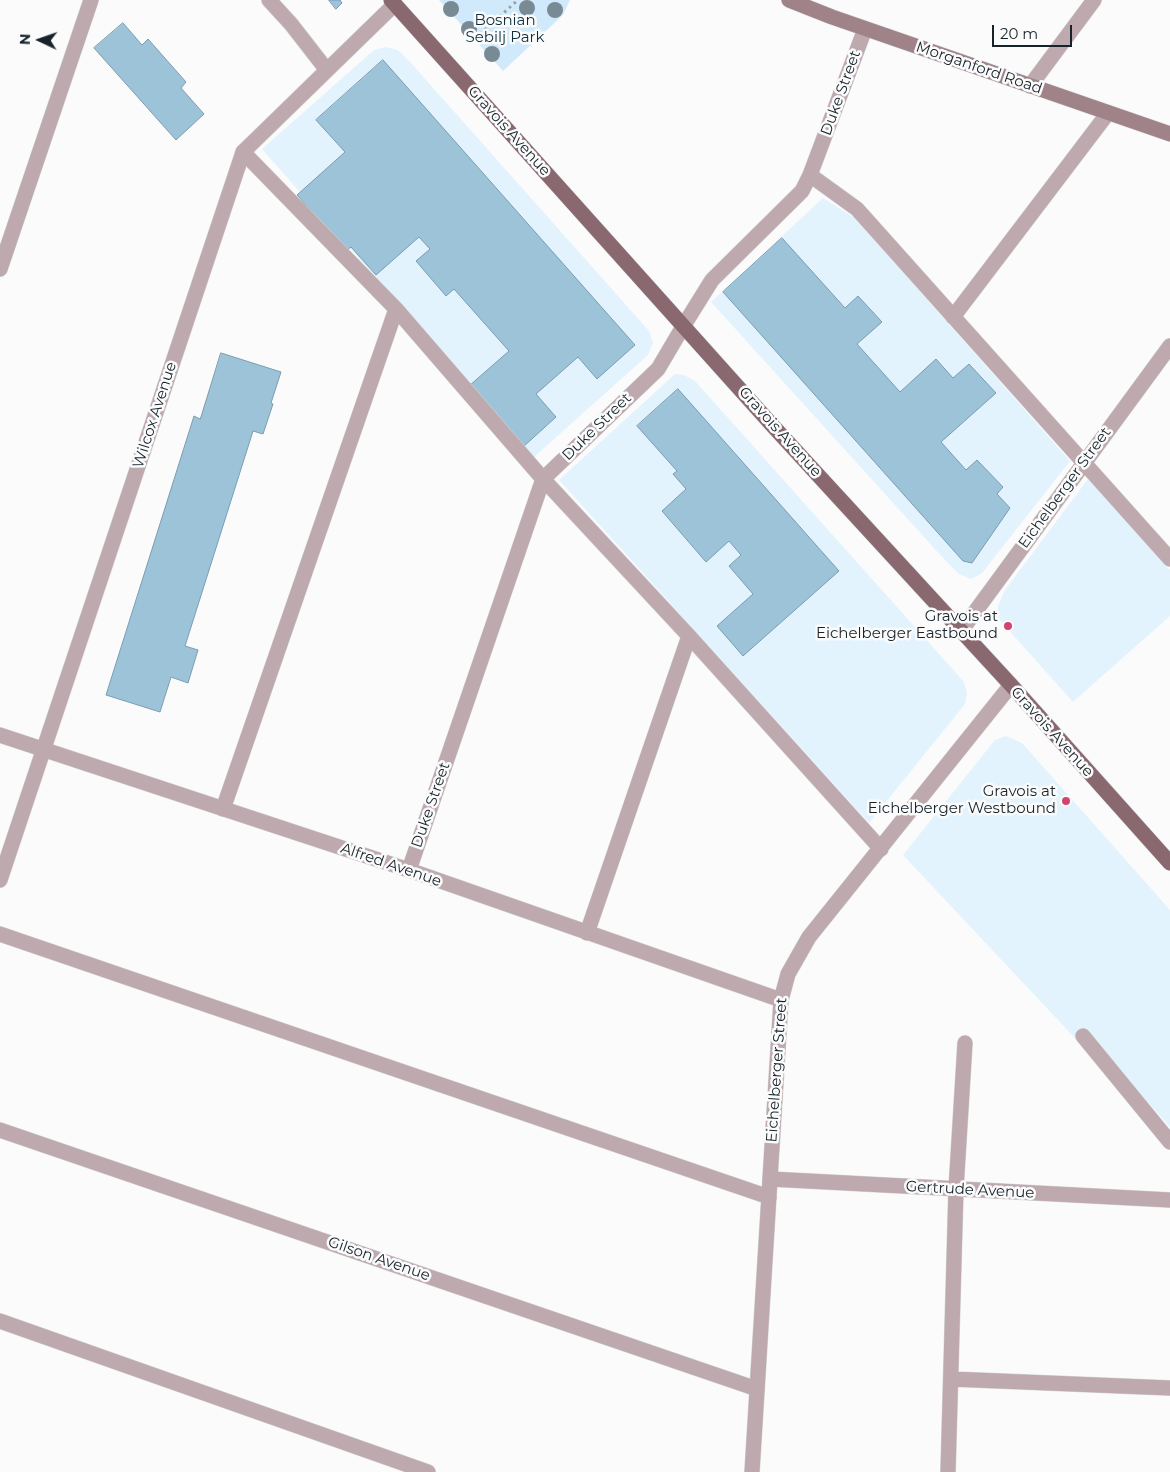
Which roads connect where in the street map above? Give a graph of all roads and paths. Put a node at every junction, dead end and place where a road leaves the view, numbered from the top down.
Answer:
1 (91, 0) edge
2 (269, 0) edge
3 (518, 0) edge
4 (788, 0) edge
5 (1094, 0) edge
6 (393, 2) edge
7 (865, 29) junction
8 (480, 34) dead end
9 (326, 69) junction
10 (1030, 86) junction
11 (1108, 113) junction
12 (1170, 134) edge
13 (243, 152) junction
14 (810, 175) junction
15 (0, 269) edge
16 (396, 309) junction
17 (953, 317) junction
18 (684, 325) junction
19 (1170, 346) edge
20 (1084, 462) junction
21 (543, 479) junction
22 (1170, 559) edge
23 (961, 631) junction
24 (689, 636) junction
25 (1011, 685) junction
26 (0, 735) edge
27 (43, 749) junction
28 (222, 808) junction
29 (881, 849) junction
30 (1170, 863) edge
31 (409, 870) junction
32 (0, 880) edge
33 (587, 933) junction
34 (0, 934) edge
35 (780, 1000) junction
36 (1083, 1036) dead end
37 (965, 1043) dead end
38 (0, 1130) edge
39 (1170, 1142) edge
40 (770, 1180) junction
41 (956, 1189) junction
42 (769, 1197) junction
43 (1170, 1200) edge
44 (0, 1321) edge
45 (950, 1379) junction
46 (1170, 1388) edge
47 (757, 1389) junction
48 (428, 1472) edge
49 (752, 1472) edge
50 (948, 1472) edge

1 - 15 street
2 - 9 street
3 - 8 path
4 - 7 main road, Morganford Road
5 - 10 street
6 - 9 street, Wilcox Avenue
6 - 18 main road, Gravois Avenue
7 - 10 main road, Morganford Road
7 - 14 street, Duke Street
9 - 13 street, Wilcox Avenue
10 - 11 main road, Morganford Road
11 - 12 main road, Morganford Road
11 - 17 street
13 - 16 street
13 - 27 street, Wilcox Avenue
14 - 17 street
14 - 18 street, Duke Street
16 - 21 street
16 - 28 street
17 - 20 street
18 - 21 street, Duke Street
18 - 23 main road, Gravois Avenue
19 - 20 street, Eichelberger Street
20 - 22 street
20 - 23 street, Eichelberger Street
21 - 24 street
21 - 31 street, Duke Street
23 - 25 main road, Gravois Avenue
24 - 29 street
24 - 33 street
25 - 29 street, Eichelberger Street
25 - 30 main road, Gravois Avenue
26 - 27 street, Alfred Avenue
27 - 28 street, Alfred Avenue
27 - 32 street, Wilcox Avenue
28 - 31 street, Alfred Avenue
29 - 35 street, Eichelberger Street
31 - 33 street, Alfred Avenue
33 - 35 street, Alfred Avenue
34 - 42 street
35 - 40 street, Eichelberger Street
36 - 39 street
37 - 41 street
38 - 47 street, Gilson Avenue
40 - 41 street, Gertrude Avenue
40 - 42 street, Eichelberger Street
41 - 43 street, Gertrude Avenue
41 - 45 street
42 - 47 street, Eichelberger Street
44 - 48 street
45 - 46 street
45 - 50 street
47 - 49 street, Eichelberger Street

